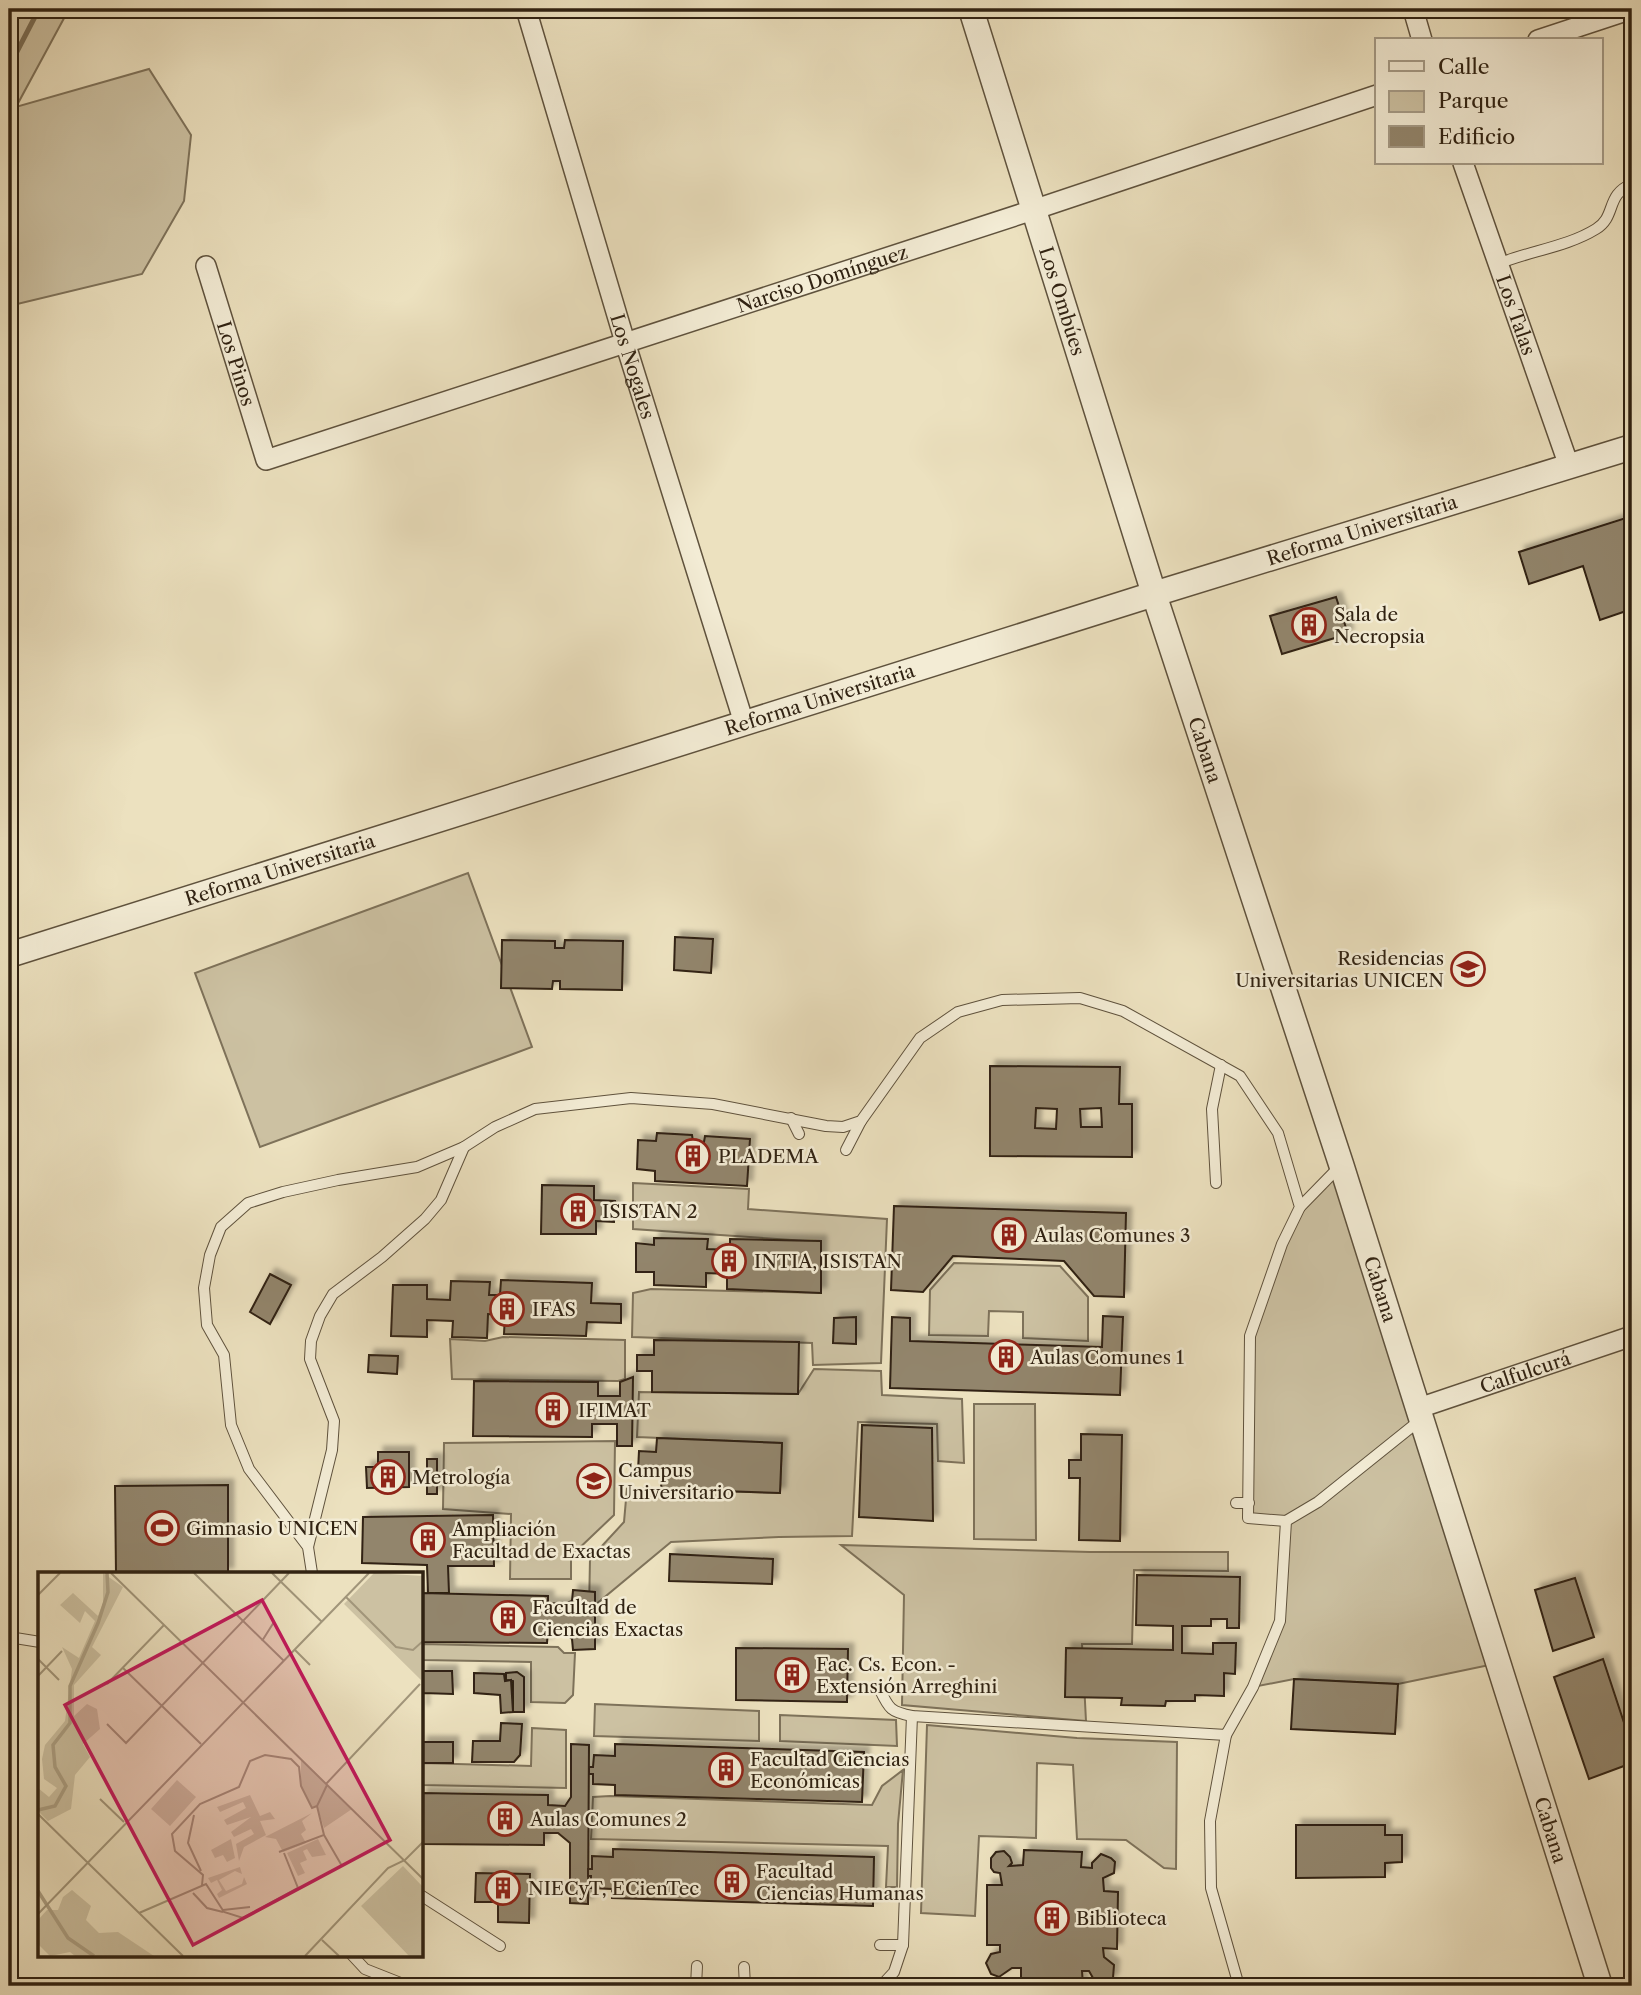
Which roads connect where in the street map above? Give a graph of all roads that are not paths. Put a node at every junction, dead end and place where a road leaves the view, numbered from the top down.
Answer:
1 (526, 9) edge
2 (971, 9) edge
3 (1413, 9) edge
4 (1632, 9) edge
5 (1421, 38) edge
6 (1544, 38) edge
7 (1375, 96) edge
8 (1463, 164) edge
9 (1632, 184) edge
10 (1033, 209) junction
11 (1498, 264) junction
12 (206, 266) dead end
13 (625, 342) junction
14 (1632, 447) edge
15 (266, 460) joint
16 (1569, 466) junction
17 (1154, 594) junction
18 (744, 723) junction
19 (9, 955) edge
20 (1221, 1065) junction
21 (791, 1118) junction
22 (861, 1121) junction
23 (799, 1134) dead end
24 (464, 1147) junction
25 (846, 1150) dead end
26 (1341, 1164) junction
27 (1216, 1183) dead end
28 (1300, 1207) junction
29 (1632, 1336) edge
30 (1421, 1414) junction
31 (1236, 1503) dead end
32 (1249, 1503) junction
33 (1286, 1521) junction
34 (308, 1547) junction
35 (312, 1572) edge
36 (9, 1637) edge
37 (38, 1642) edge
38 (880, 1690) dead end
39 (912, 1716) junction
40 (1226, 1735) junction
41 (424, 1897) edge
42 (880, 1945) dead end
43 (903, 1945) junction
44 (500, 1946) dead end
45 (353, 1956) edge
46 (697, 1966) dead end
47 (744, 1967) dead end
48 (408, 1986) edge
49 (696, 1986) edge
50 (745, 1986) edge
51 (881, 1986) edge
52 (1239, 1986) edge
53 (1600, 1986) edge

1 - 13 street, Los Nogales
2 - 10 street, Los Ombúes
3 - 5 street
4 - 6 street
7 - 10 street, Narciso Domínguez
8 - 11 street, Los Talas
9 - 11 lane
10 - 13 street, Narciso Domínguez
10 - 17 street, Los Ombúes
11 - 16 street, Los Talas
12 - 15 street, Los Pinos
13 - 15 street, Narciso Domínguez
13 - 18 street, Los Nogales
14 - 16 street, Reforma Universitaria
16 - 17 street, Reforma Universitaria
17 - 18 street, Reforma Universitaria
17 - 26 street, Cabana
18 - 19 street, Reforma Universitaria
20 - 22 lane
20 - 27 lane
20 - 28 lane
21 - 22 lane
21 - 23 lane
21 - 24 lane
22 - 25 lane
24 - 34 lane
24 - 34 lane
26 - 28 lane
26 - 30 street, Cabana
28 - 32 lane
29 - 30 street, Calfulcurá
30 - 33 lane
30 - 53 street, Cabana
31 - 32 lane
32 - 33 lane
33 - 40 lane
34 - 35 lane
36 - 37 lane
38 - 39 lane
39 - 40 lane
39 - 43 lane
40 - 52 lane
41 - 44 lane
42 - 43 lane
43 - 51 lane
45 - 48 lane
46 - 49 lane
47 - 50 lane

